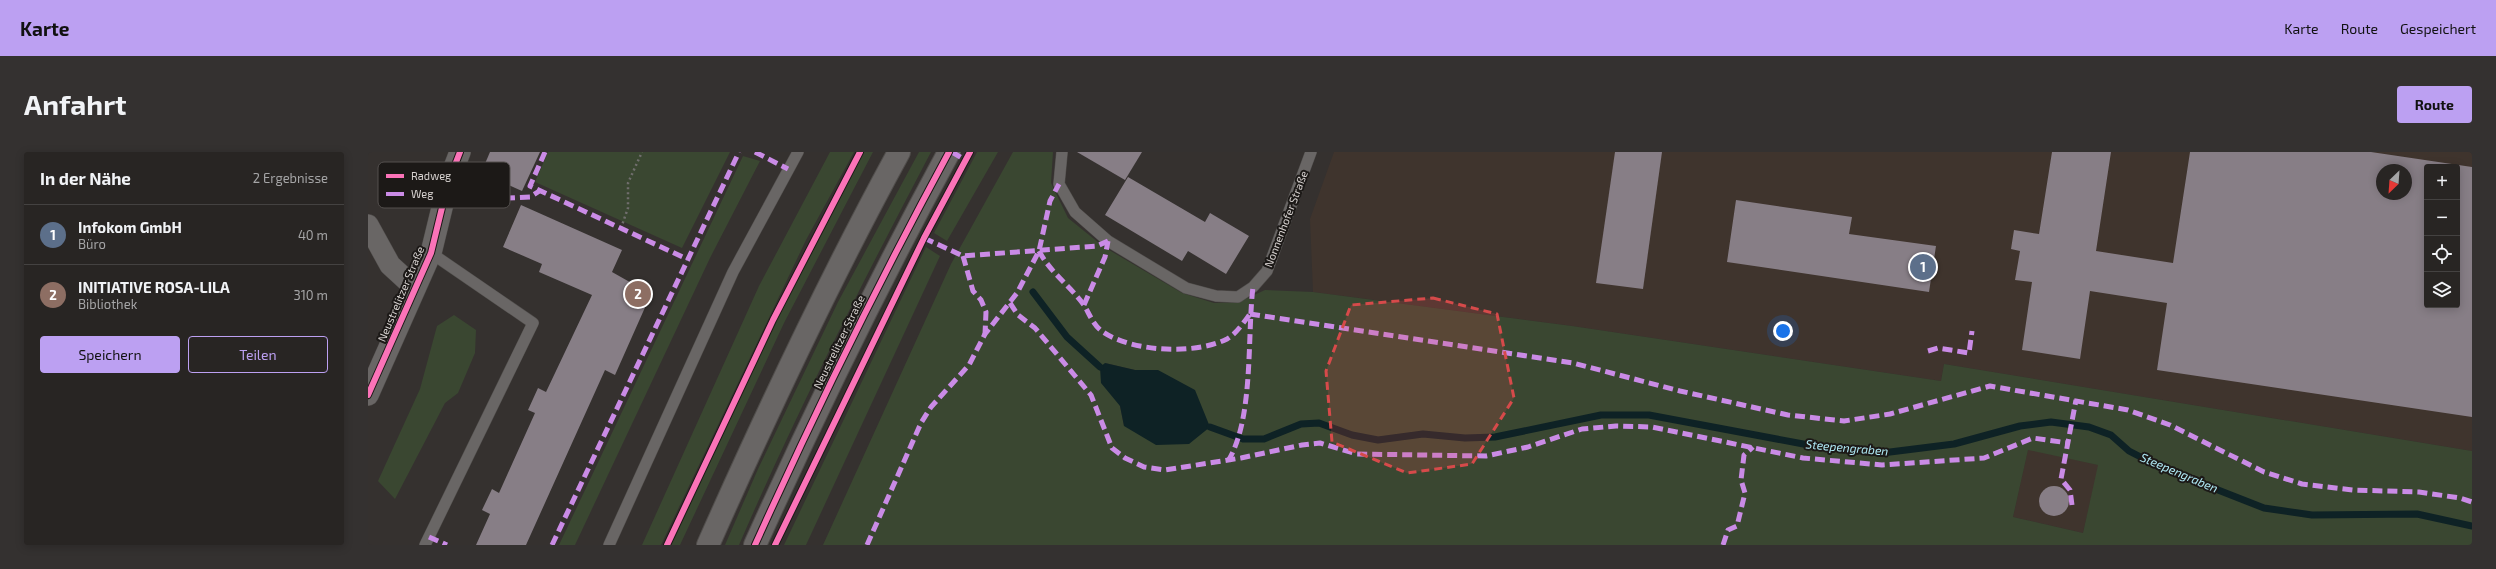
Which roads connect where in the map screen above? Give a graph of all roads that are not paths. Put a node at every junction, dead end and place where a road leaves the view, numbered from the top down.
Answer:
1 (460, 152) edge
2 (798, 152) edge
3 (899, 152) edge
4 (949, 152) edge
5 (1062, 152) edge
6 (1311, 152) edge
7 (456, 162) edge
8 (442, 208) edge
9 (368, 226) edge
10 (431, 253) junction
11 (415, 288) junction
12 (368, 395) edge
13 (425, 545) edge
14 (609, 545) edge
15 (708, 545) edge
16 (755, 545) edge

1 - 7 street, Neustrelitzer Straße
2 - 14 lane
3 - 15 main road
4 - 16 main road, Neustrelitzer Straße
5 - 6 lane, Nonnenhofer Straße
8 - 10 street, Neustrelitzer Straße
9 - 11 street
10 - 11 street, Neustrelitzer Straße
10 - 13 lane
11 - 12 street, Neustrelitzer Straße

